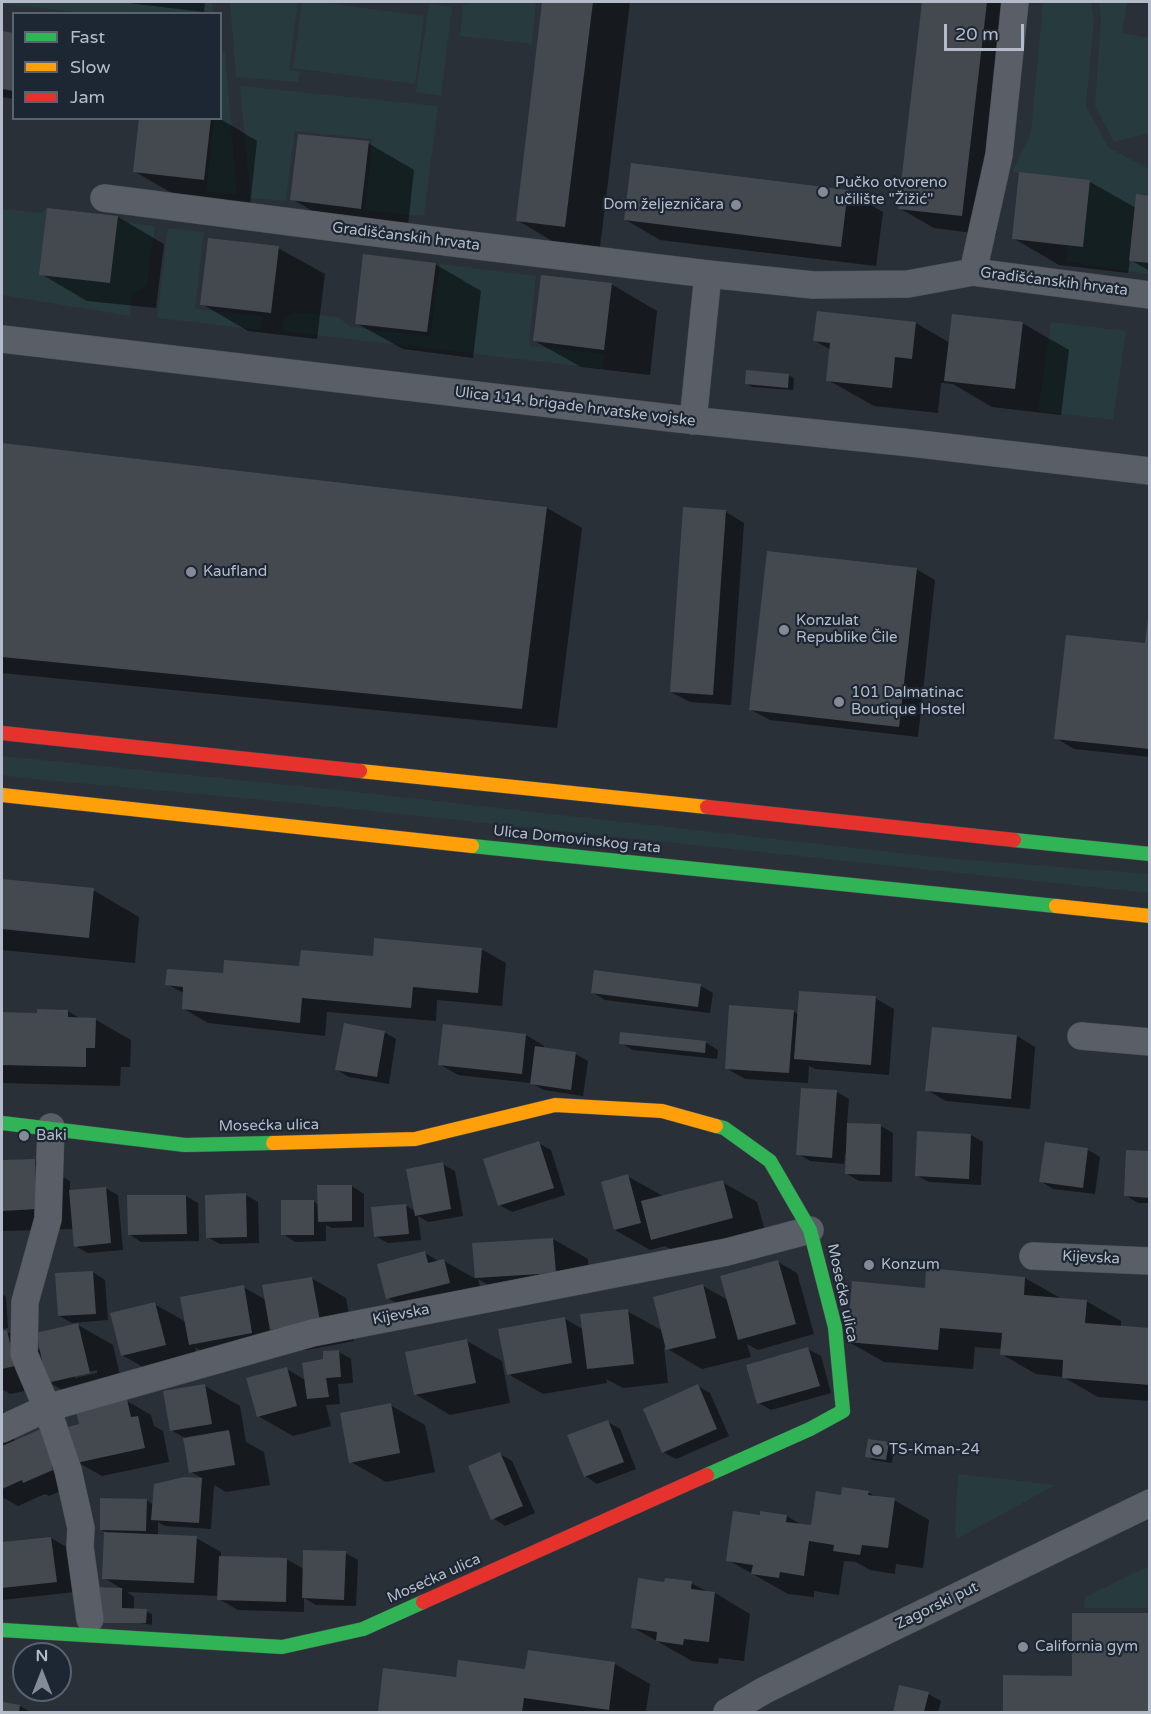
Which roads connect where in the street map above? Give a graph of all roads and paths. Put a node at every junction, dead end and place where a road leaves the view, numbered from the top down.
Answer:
1 (1015, 2) edge
2 (104, 198) dead end
3 (973, 272) junction
4 (708, 273) junction
5 (1149, 295) edge
6 (2, 339) edge
7 (693, 421) junction
8 (1149, 471) edge
9 (2, 733) edge
10 (2, 795) edge
11 (1149, 854) edge
12 (1149, 916) edge
13 (1081, 1036) dead end
14 (1149, 1042) edge
15 (2, 1123) edge
16 (51, 1127) junction
17 (810, 1230) junction
18 (1033, 1256) dead end
19 (1149, 1261) edge
20 (47, 1408) junction
21 (2, 1430) edge
22 (1149, 1503) edge
23 (90, 1619) dead end
24 (2, 1630) edge
25 (727, 1713) edge

1 - 3 street
2 - 4 street, Gradišćanskih hrvata
3 - 4 street, Gradišćanskih hrvata
3 - 5 street, Gradišćanskih hrvata
4 - 7 street
6 - 7 street, Ulica 114. brigade hrvatske vojske
7 - 8 street, Ulica 114. brigade hrvatske vojske
9 - 11 main road
10 - 12 main road, Ulica Domovinskog rata
13 - 14 street
15 - 16 main road, Mosećka ulica
16 - 17 main road, Mosećka ulica
16 - 20 street
17 - 20 street, Kijevska
17 - 24 main road, Mosećka ulica
18 - 19 street, Kijevska
20 - 21 street, Kijevska
20 - 23 street
22 - 25 street, Zagorski put

